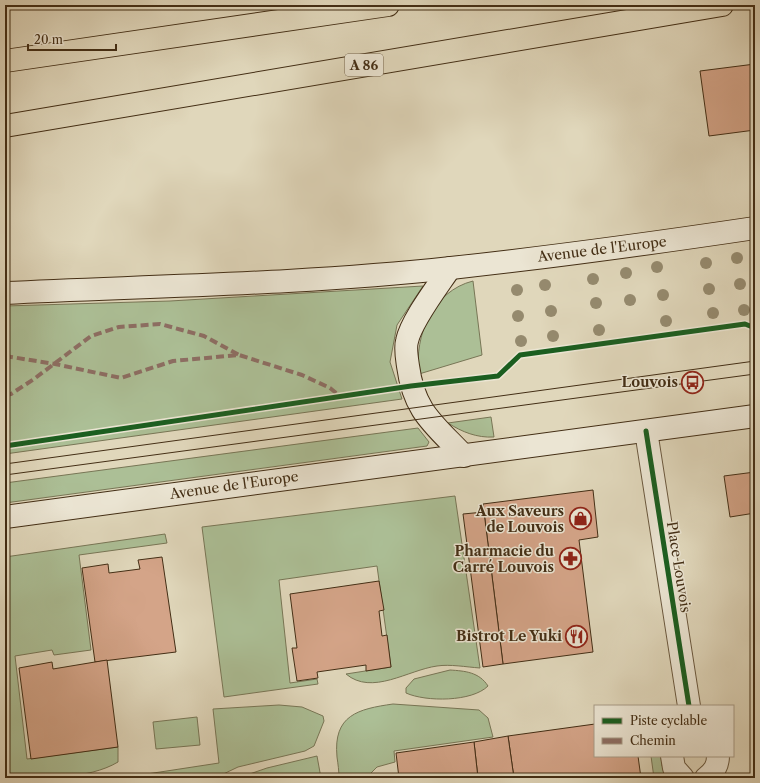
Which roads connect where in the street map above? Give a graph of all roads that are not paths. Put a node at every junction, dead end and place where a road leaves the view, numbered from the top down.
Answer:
1 (388, 5) edge
2 (722, 5) edge
3 (5, 61) edge
4 (5, 126) edge
5 (755, 228) edge
6 (450, 268) junction
7 (5, 293) edge
8 (755, 416) edge
9 (646, 431) junction
10 (464, 456) junction
11 (5, 517) edge
12 (688, 705) edge
13 (672, 757) edge
14 (718, 757) edge
15 (684, 778) edge
16 (706, 778) edge

1 - 3 highway
2 - 4 highway, A 86
5 - 6 main road, Avenue de l'Europe
6 - 7 main road, Avenue de l'Europe
6 - 10 main road
8 - 9 main road, Avenue de l'Europe
9 - 10 main road, Avenue de l'Europe
9 - 12 main road, Place Louvois
10 - 11 main road, Avenue de l'Europe
13 - 15 main road
14 - 16 main road

